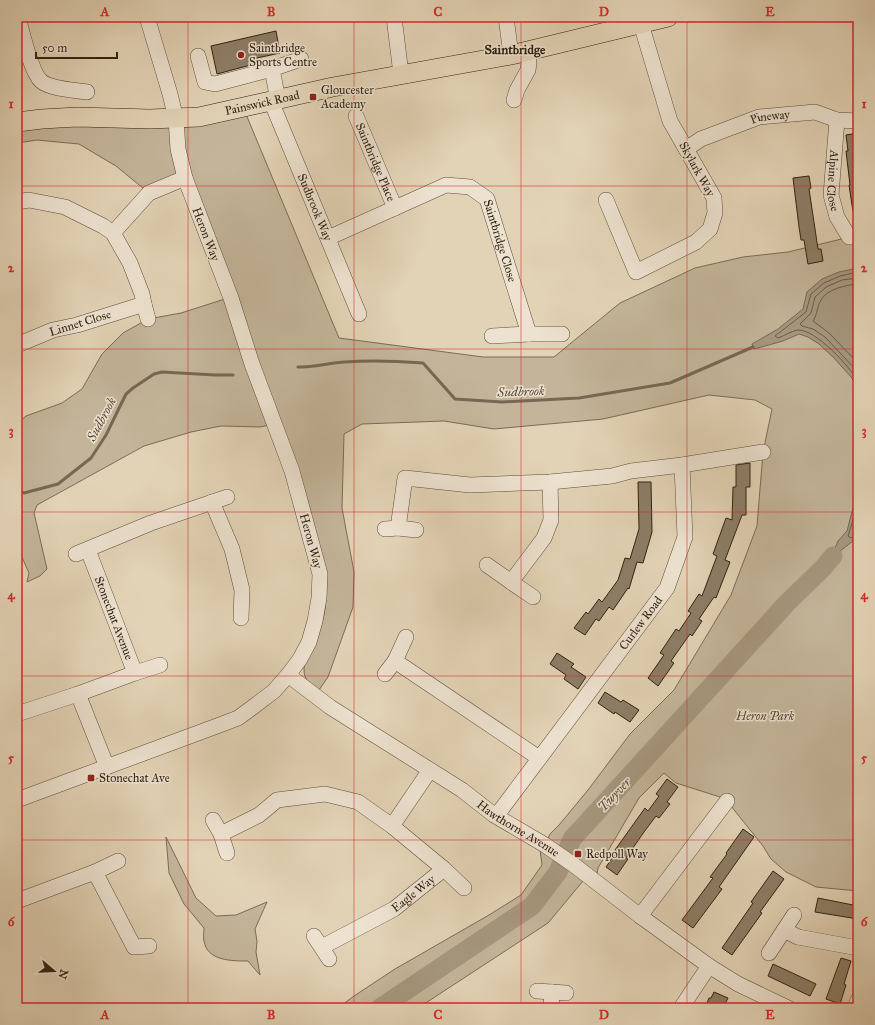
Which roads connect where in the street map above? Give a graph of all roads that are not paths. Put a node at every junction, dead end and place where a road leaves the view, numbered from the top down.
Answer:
1 (18, 17) edge
2 (147, 17) edge
3 (394, 17) edge
4 (506, 17) edge
5 (668, 17) edge
6 (641, 24) junction
7 (519, 54) junction
8 (198, 56) dead end
9 (301, 59) dead end
10 (272, 69) junction
11 (401, 74) junction
12 (87, 92) dead end
13 (274, 100) junction
14 (514, 100) dead end
15 (356, 116) dead end
16 (176, 119) junction
17 (837, 120) junction
18 (858, 121) edge
19 (17, 122) edge
20 (686, 149) junction
21 (185, 178) junction
22 (606, 200) dead end
23 (17, 202) edge
24 (395, 208) junction
25 (113, 233) junction
26 (849, 237) dead end
27 (328, 238) junction
28 (144, 304) junction
29 (361, 307) dead end
30 (148, 319) dead end
31 (529, 334) junction
32 (562, 334) dead end
33 (492, 336) dead end
34 (17, 345) edge
35 (763, 452) dead end
36 (682, 466) junction
37 (550, 482) junction
38 (227, 497) dead end
39 (212, 502) junction
40 (416, 530) dead end
41 (487, 565) dead end
42 (512, 582) junction
43 (533, 597) dead end
44 (242, 619) dead end
45 (406, 637) dead end
46 (395, 661) junction
47 (160, 665) dead end
48 (136, 673) junction
49 (385, 674) dead end
50 (288, 675) junction
51 (78, 694) junction
52 (18, 712) edge
53 (539, 758) junction
54 (107, 767) junction
55 (430, 770) junction
56 (17, 800) edge
57 (719, 805) dead end
58 (494, 815) junction
59 (213, 820) dead end
60 (392, 826) junction
61 (221, 834) junction
62 (228, 853) dead end
63 (118, 861) dead end
64 (444, 869) junction
65 (95, 872) junction
66 (464, 888) dead end
67 (17, 901) edge
68 (794, 915) dead end
69 (640, 916) junction
70 (784, 930) junction
71 (149, 946) dead end
72 (322, 948) dead end
73 (858, 948) edge
74 (769, 953) dead end
75 (709, 966) junction
76 (552, 992) dead end
77 (858, 1000) edge
78 (551, 1008) edge
79 (681, 1008) edge
80 (788, 1008) edge
81 (855, 1008) edge

1 - 12 street
2 - 16 street, Heron Way
3 - 11 street
4 - 7 street
5 - 6 main road, Painswick Road
6 - 7 main road, Painswick Road
6 - 20 street, Skylark Way
7 - 11 main road, Painswick Road
7 - 14 street
8 - 10 street
9 - 10 street
10 - 13 street, Sudbrook Way
11 - 13 main road, Painswick Road
13 - 16 main road, Painswick Road
13 - 27 street, Sudbrook Way
15 - 24 street, Saintbridge Place
16 - 19 main road, Painswick Road
16 - 21 street, Heron Way
17 - 18 street, Pineway
17 - 20 street, Pineway
17 - 26 street, Alpine Close
20 - 22 street, Skylark Way
21 - 25 street
21 - 50 street, Heron Way
23 - 25 street
24 - 27 street, Saintbridge Close
24 - 31 street, Saintbridge Close
25 - 28 street
27 - 29 street, Sudbrook Way
28 - 30 street
28 - 34 street, Linnet Close
31 - 32 street
31 - 33 street
35 - 36 street
36 - 37 street
36 - 53 street, Curlew Road
37 - 40 street
37 - 42 street
38 - 39 street, Stonechat Avenue
39 - 44 street
39 - 48 street, Stonechat Avenue
41 - 42 street
42 - 43 street
45 - 46 street
46 - 49 street
46 - 53 street
47 - 48 street
48 - 51 street, Stonechat Avenue
50 - 54 street, Heron Way
50 - 55 street, Hawthorne Avenue
51 - 52 street, Stonechat Avenue
51 - 54 street
53 - 58 street, Curlew Road
54 - 56 street, Heron Way
55 - 58 street, Hawthorne Avenue
55 - 60 street
57 - 69 street
58 - 69 street, Hawthorne Avenue
59 - 61 street
60 - 61 street, Eagle Way
60 - 64 street, Eagle Way
61 - 62 street
63 - 65 street
64 - 66 street
64 - 72 street, Eagle Way
65 - 67 street
65 - 71 street
68 - 70 street
69 - 75 street, Hawthorne Avenue
70 - 73 street
70 - 74 street
75 - 79 street
75 - 80 street, Hawthorne Avenue
76 - 78 street
77 - 81 street

